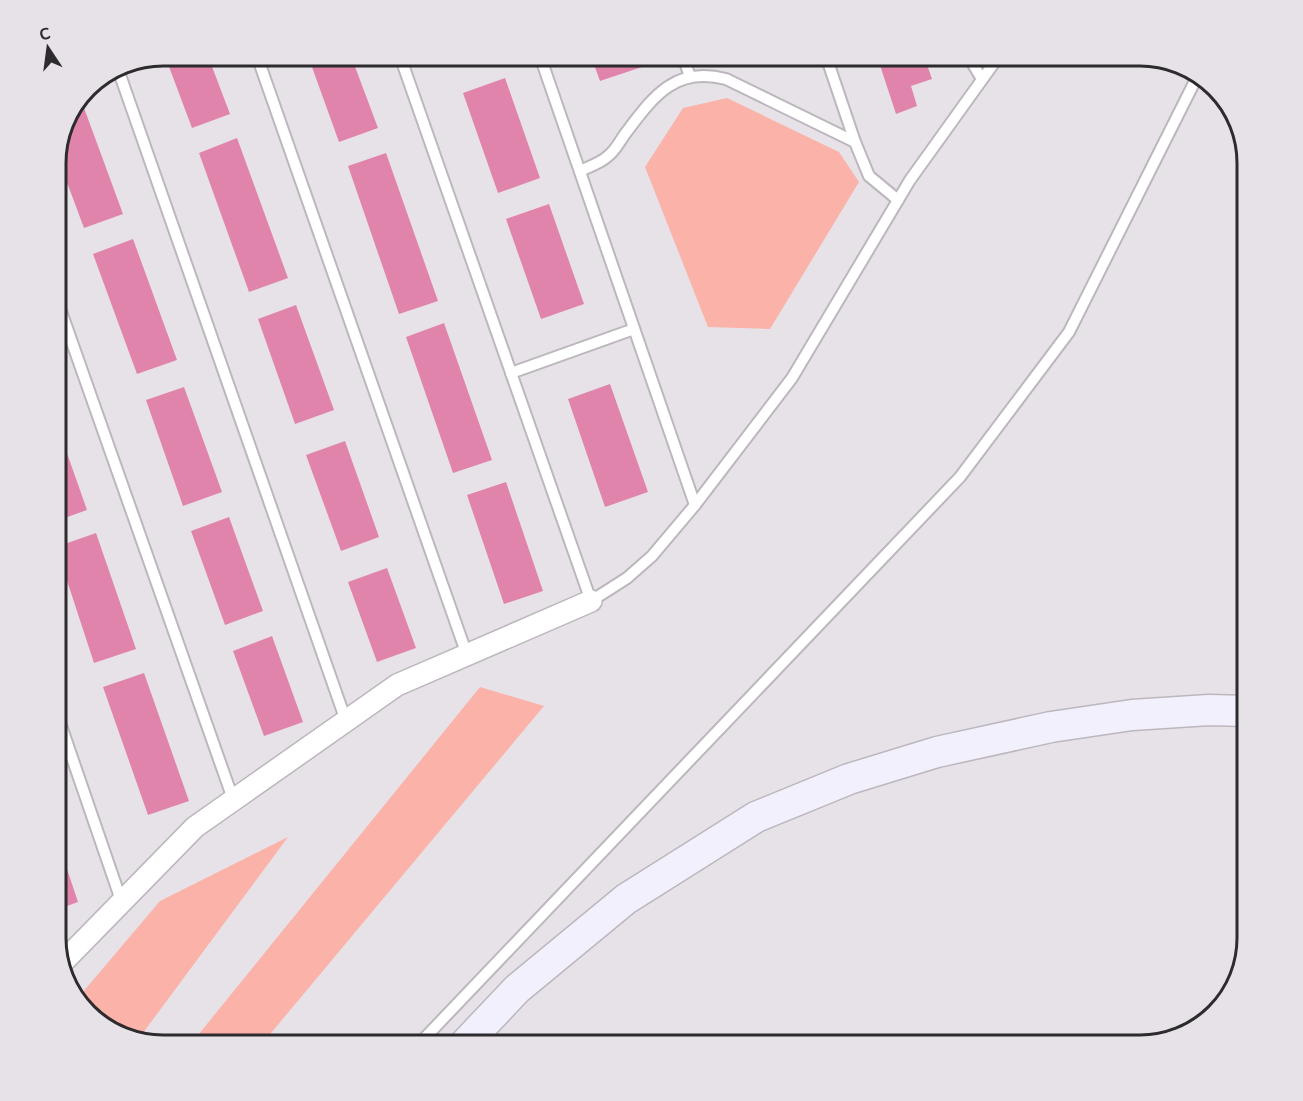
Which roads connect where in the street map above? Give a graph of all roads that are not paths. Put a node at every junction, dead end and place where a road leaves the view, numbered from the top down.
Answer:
1 (261, 66) edge
2 (404, 66) edge
3 (543, 66) edge
4 (686, 66) edge
5 (829, 66) edge
6 (974, 66) edge
7 (992, 66) edge
8 (120, 76) edge
9 (690, 76) junction
10 (982, 79) junction
11 (1194, 83) edge
12 (855, 142) junction
13 (580, 171) junction
14 (898, 200) junction
15 (66, 325) edge
16 (634, 329) junction
17 (511, 373) junction
18 (695, 505) junction
19 (591, 601) junction
20 (467, 655) junction
21 (1237, 711) edge
22 (346, 721) junction
23 (66, 740) edge
24 (233, 799) junction
25 (121, 900) junction
26 (68, 957) edge
27 (428, 1035) edge
28 (474, 1035) edge

1 - 20 lane
2 - 17 lane
3 - 13 lane
4 - 9 lane
5 - 12 lane
6 - 10 lane
7 - 10 lane
8 - 22 lane
9 - 12 lane
9 - 13 lane
10 - 14 lane
11 - 27 lane
12 - 14 lane
13 - 16 lane
14 - 18 lane
15 - 24 lane
16 - 17 lane
16 - 18 lane
17 - 19 lane
18 - 19 lane
19 - 20 street
20 - 22 street
21 - 28 main road
22 - 24 street
23 - 25 lane
24 - 25 street
25 - 26 street

